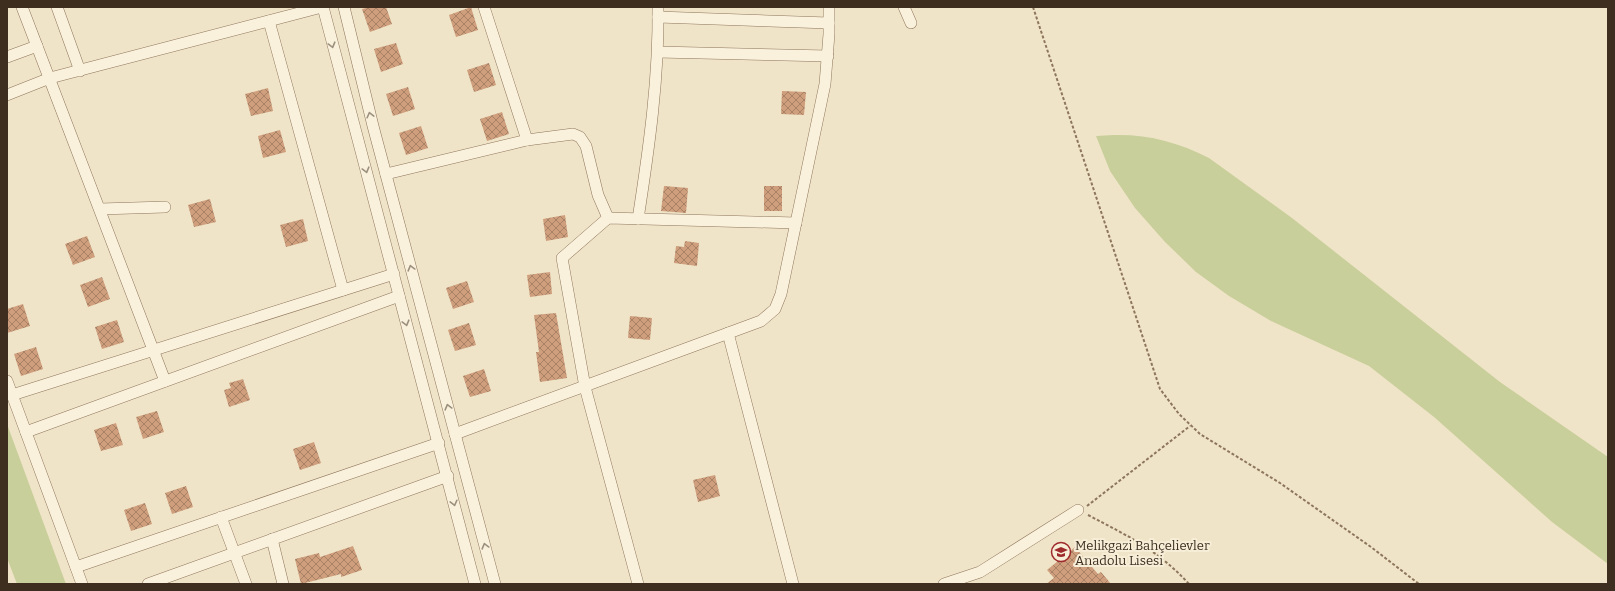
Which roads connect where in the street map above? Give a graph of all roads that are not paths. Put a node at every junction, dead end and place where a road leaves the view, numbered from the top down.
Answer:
1 (22, 7) edge
2 (57, 7) edge
3 (322, 7) edge
4 (344, 7) edge
5 (484, 7) edge
6 (829, 7) edge
7 (904, 7) edge
8 (658, 12) edge
9 (269, 21) junction
10 (829, 23) junction
11 (911, 23) dead end
12 (37, 46) junction
13 (658, 52) junction
14 (828, 56) junction
15 (7, 57) edge
16 (80, 70) junction
17 (50, 78) junction
18 (7, 95) edge
19 (527, 140) junction
20 (386, 174) junction
21 (166, 207) dead end
22 (100, 209) junction
23 (608, 218) junction
24 (638, 218) junction
25 (796, 223) junction
26 (394, 274) junction
27 (343, 290) junction
28 (399, 296) junction
29 (728, 334) junction
30 (154, 351) junction
31 (7, 381) edge
32 (166, 381) junction
33 (586, 387) junction
34 (12, 396) junction
35 (26, 432) junction
36 (455, 434) junction
37 (439, 443) junction
38 (448, 476) junction
39 (1079, 510) road end
40 (221, 517) junction
41 (272, 539) junction
42 (234, 553) junction
43 (76, 567) junction
44 (980, 572) junction
45 (82, 584) edge
46 (148, 584) edge
47 (246, 584) edge
48 (283, 584) edge
49 (475, 584) edge
50 (495, 584) edge
51 (638, 584) edge
52 (793, 584) edge
53 (944, 584) edge
54 (980, 584) edge

1 - 12 street
2 - 16 street
3 - 9 street
3 -> 26 street
20 -> 4 street
5 - 19 street
6 - 10 street
7 - 11 street
8 - 10 street
8 - 13 street
9 - 16 street
9 - 27 street
10 - 14 street
12 - 15 street
12 - 17 street
13 - 14 street
13 - 24 street
14 - 25 street
16 - 17 street
17 - 18 street
17 - 22 street
19 - 20 street
19 - 23 street
36 -> 20 street
21 - 22 street
22 - 30 street
23 - 24 street
23 - 33 street
24 - 25 street
25 - 29 street
26 - 27 street
26 - 28 street
27 - 30 street
28 - 32 street
28 -> 37 street
29 - 33 street
29 - 52 street
30 - 32 street
30 - 34 street
31 - 34 street
32 - 35 street
33 - 36 street
33 - 51 street
34 - 35 street
35 - 43 street
50 -> 36 street
37 - 38 street
37 - 40 street
38 - 41 street
38 -> 49 street
39 - 44 street
40 - 42 street
40 - 43 street
41 - 42 street
41 - 48 street
42 - 46 street
42 - 47 street
43 - 45 street
44 - 53 street
44 - 54 street

